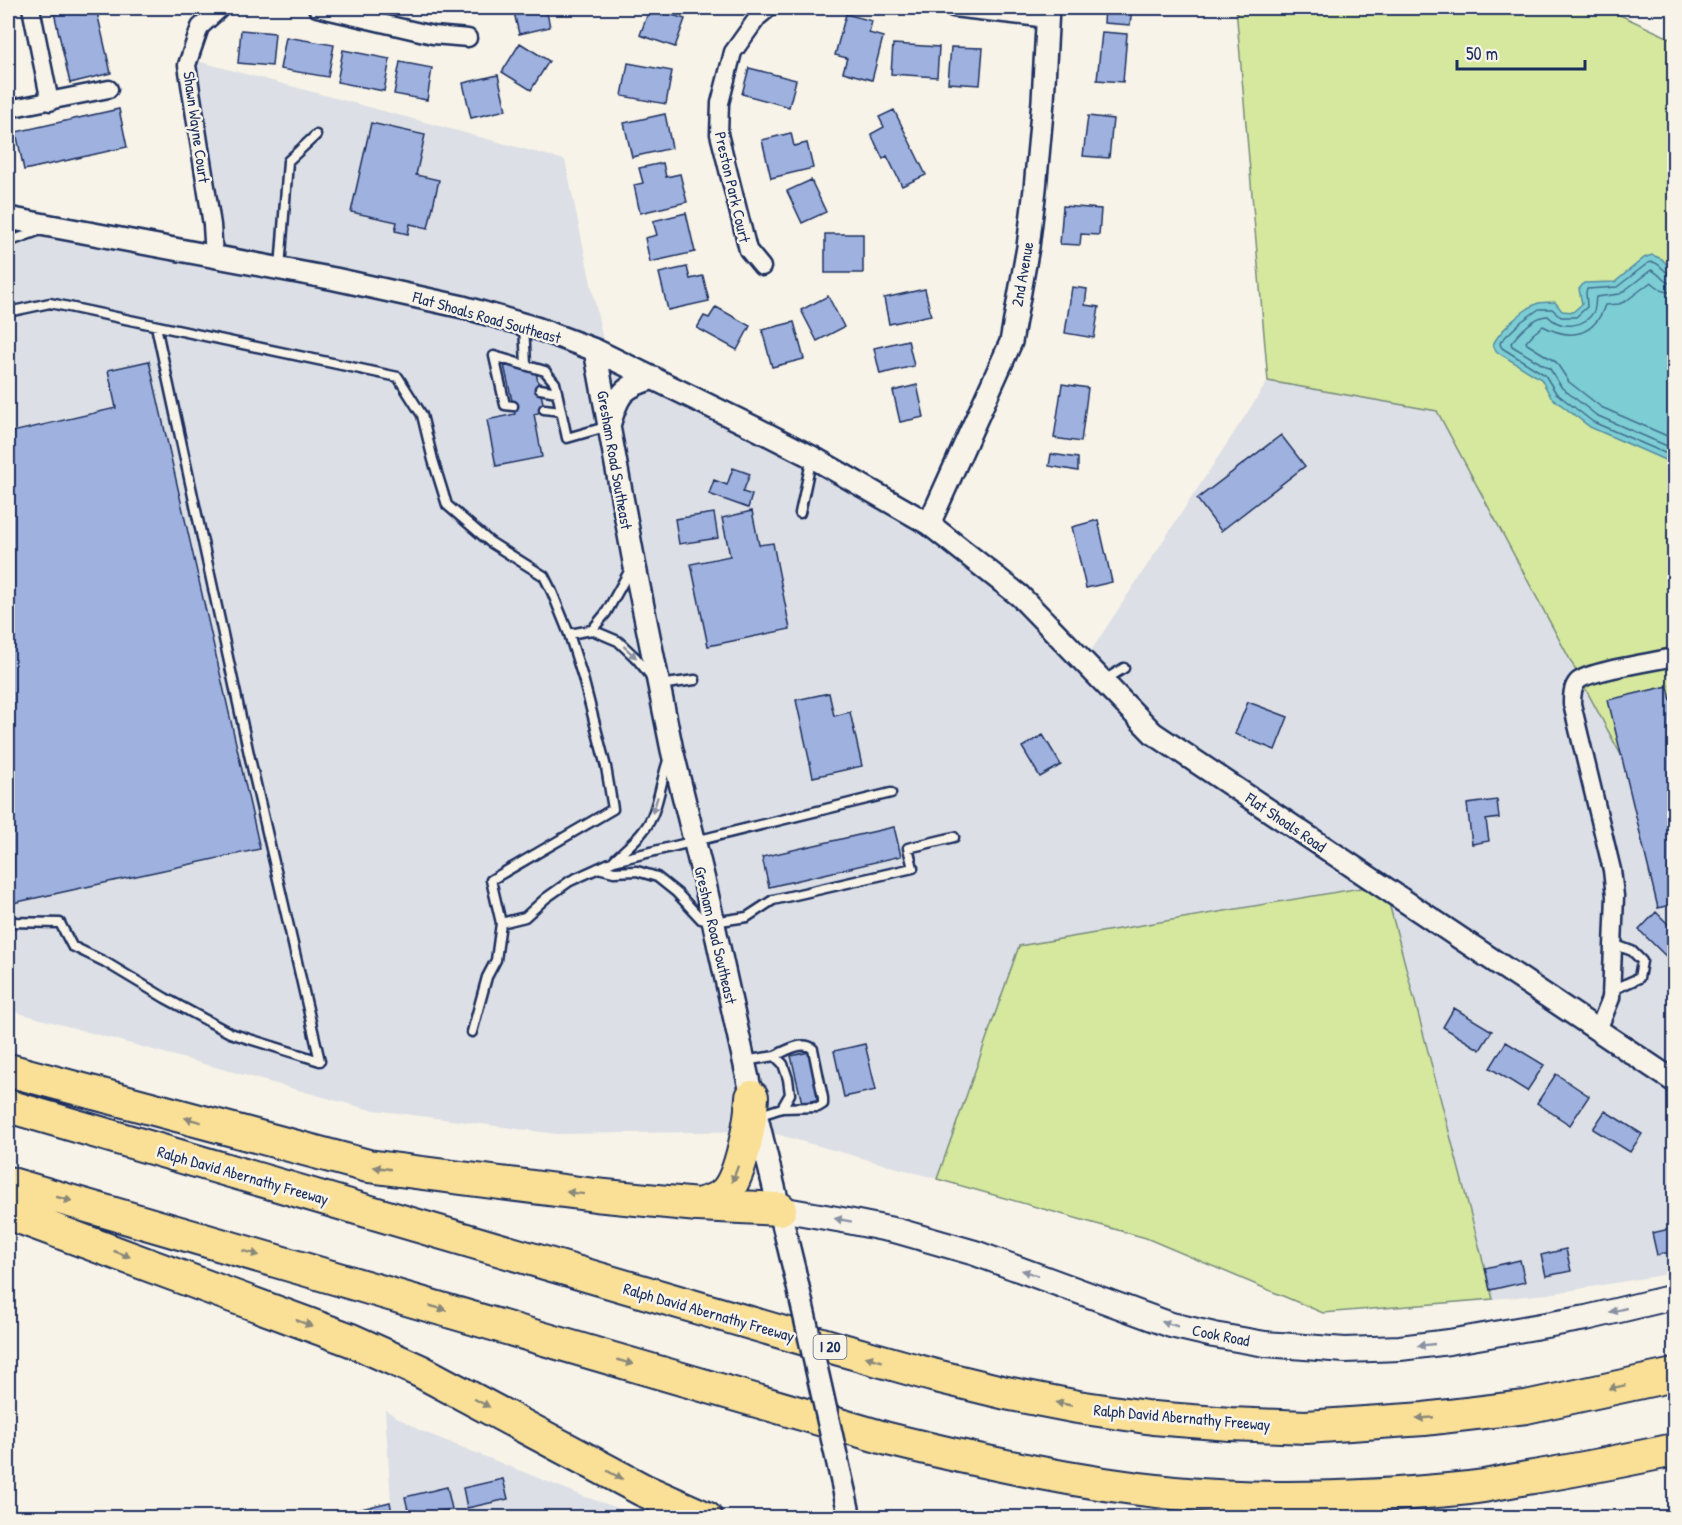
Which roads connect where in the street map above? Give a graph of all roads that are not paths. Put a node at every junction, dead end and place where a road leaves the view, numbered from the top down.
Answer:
1 (31, 8) edge
2 (221, 8) edge
3 (317, 8) edge
4 (769, 8) edge
5 (953, 8) edge
6 (1048, 13) edge
7 (468, 38) dead end
8 (110, 89) dead end
9 (50, 102) junction
10 (8, 109) edge
11 (315, 135) dead end
12 (8, 218) edge
13 (50, 227) junction
14 (8, 242) edge
15 (214, 256) junction
16 (762, 267) dead end
17 (280, 269) junction
18 (8, 312) edge
19 (524, 325) junction
20 (156, 326) junction
21 (595, 350) junction
22 (526, 365) junction
23 (654, 378) junction
24 (540, 389) dead end
25 (557, 392) junction
26 (513, 406) dead end
27 (544, 409) dead end
28 (561, 411) junction
29 (609, 426) junction
30 (812, 458) junction
31 (800, 513) dead end
32 (929, 524) junction
33 (634, 562) junction
34 (592, 630) junction
35 (569, 634) junction
36 (1674, 657) edge
37 (1124, 668) dead end
38 (694, 680) dead end
39 (1102, 681) junction
40 (658, 686) junction
41 (672, 750) junction
42 (891, 793) dead end
43 (954, 837) dead end
44 (694, 841) junction
45 (614, 861) junction
46 (598, 867) junction
47 (8, 922) edge
48 (713, 922) junction
49 (501, 923) junction
50 (1613, 944) junction
51 (1611, 990) junction
52 (1598, 1030) junction
53 (472, 1032) dead end
54 (775, 1056) junction
55 (744, 1061) junction
56 (8, 1070) edge
57 (1674, 1079) edge
58 (8, 1106) edge
59 (755, 1107) junction
60 (782, 1108) junction
61 (8, 1183) edge
62 (698, 1205) junction
63 (780, 1209) junction
64 (8, 1213) edge
65 (1674, 1297) edge
66 (1674, 1375) edge
67 (1674, 1450) edge
68 (706, 1518) edge
69 (850, 1518) edge

1 - 9 street
2 - 15 street, Shawn Wayne Court
3 - 7 street
4 - 16 street, Preston Park Court
5 - 6 street
6 - 32 street, 2nd Avenue
8 - 9 street
9 - 10 street
11 - 17 lane
12 - 13 street, Flat Shoals Road Southeast
13 - 14 lane
13 - 15 street, Flat Shoals Road Southeast
15 - 17 street, Flat Shoals Road Southeast
17 - 19 street, Flat Shoals Road Southeast
18 - 20 lane
19 - 21 street, Flat Shoals Road Southeast
19 - 22 lane
20 - 35 lane
20 - 47 lane
21 - 23 street, Flat Shoals Road Southeast
21 - 29 street, Gresham Road Southeast
22 - 25 lane
22 - 26 lane
23 - 29 street
23 - 30 street, Flat Shoals Road Southeast
24 - 25 lane
25 - 28 lane
27 - 28 lane
28 - 29 lane
29 - 33 street, Gresham Road Southeast
30 - 31 lane
30 - 32 street, Flat Shoals Road Southeast
32 - 39 street, Flat Shoals Road
33 - 34 lane
33 - 40 street, Gresham Road Southeast
34 - 35 lane
34 -> 40 lane
35 - 49 lane
36 - 50 street
37 - 39 lane
38 - 40 lane
39 - 52 street, Flat Shoals Road
40 - 41 street, Gresham Road Southeast
41 - 44 street, Gresham Road Southeast
41 -> 45 lane
42 - 44 lane
43 - 48 lane
44 - 45 lane
44 - 48 street, Gresham Road Southeast
45 - 46 lane
46 - 48 lane
46 - 49 lane
48 - 55 street, Gresham Road Southeast
49 - 53 lane
50 - 51 street
50 - 51 lane
51 - 52 street
52 - 57 street, Flat Shoals Road
54 - 55 lane
54 - 60 lane
54 - 60 lane
55 - 59 street, Gresham Road Southeast
62 -> 56 highway
66 -> 58 highway, Ralph David Abernathy Freeway / I 20
59 - 60 lane
59 -> 62 highway
59 - 63 street, Gresham Road Southeast
61 -> 67 highway
62 - 63 highway
65 -> 63 main road, Cook Road
63 - 69 street, Gresham Road Southeast, bridge
64 -> 68 highway

